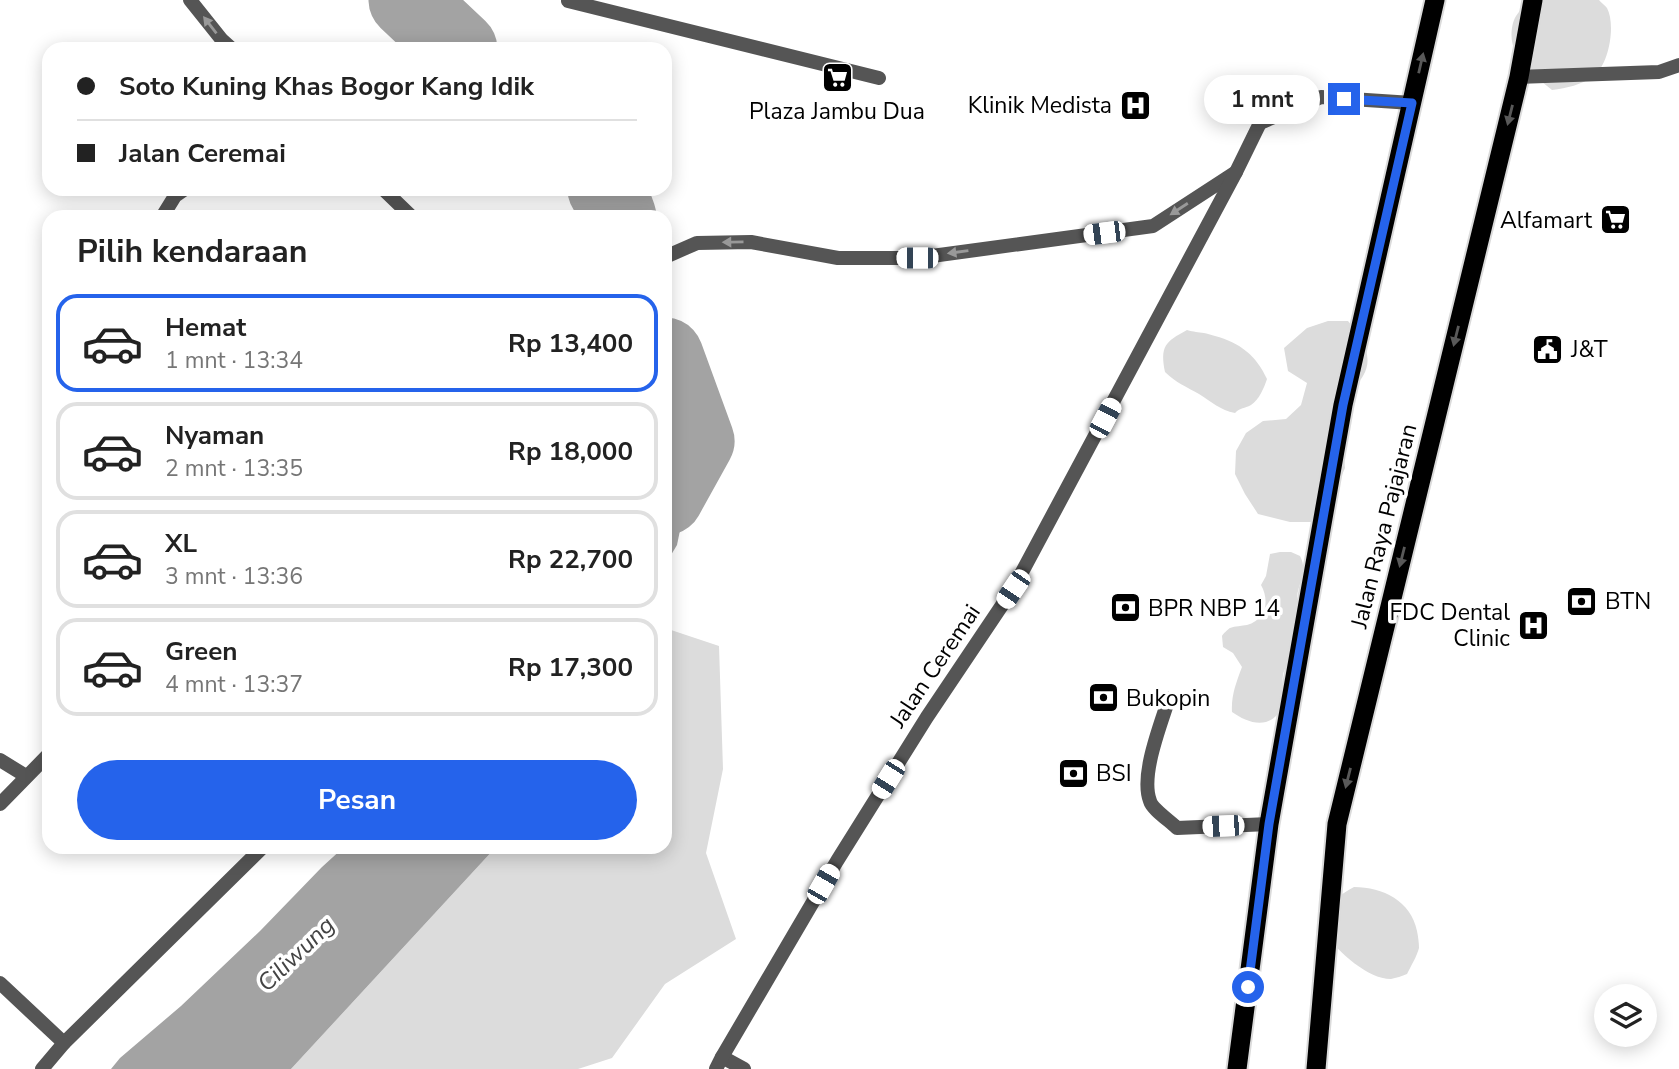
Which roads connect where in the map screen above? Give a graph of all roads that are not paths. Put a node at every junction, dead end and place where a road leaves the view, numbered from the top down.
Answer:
1 (190, 0) edge
2 (1435, 0) edge
3 (1533, 0) edge
4 (568, 1) edge
5 (224, 42) edge
6 (1679, 65) edge
7 (1519, 77) junction
8 (879, 78) dead end
9 (1412, 103) junction
10 (1236, 172) junction
11 (390, 196) edge
12 (405, 210) edge
13 (672, 254) edge
14 (1169, 698) dead end
15 (0, 760) edge
16 (42, 761) edge
17 (26, 776) junction
18 (0, 804) edge
19 (1269, 824) junction
20 (255, 854) edge
21 (0, 983) edge
22 (64, 1043) junction
23 (719, 1063) edge
24 (42, 1069) edge
25 (744, 1069) edge
26 (1237, 1069) edge
27 (1316, 1069) edge

5 -> 1 street
9 -> 2 highway
3 - 7 highway, Jalan Raya Pajajaran
4 - 8 street
6 - 7 street
7 -> 27 highway, Jalan Raya Pajajaran
9 - 10 street, Jalan Ceremai
9 - 19 highway
10 -> 13 street
10 - 23 street, Jalan Ceremai
11 - 12 street
14 - 19 street
15 - 17 street
16 - 17 street
17 - 18 street
19 - 26 highway
20 - 22 street
21 - 22 street
22 - 24 street
23 - 25 street

